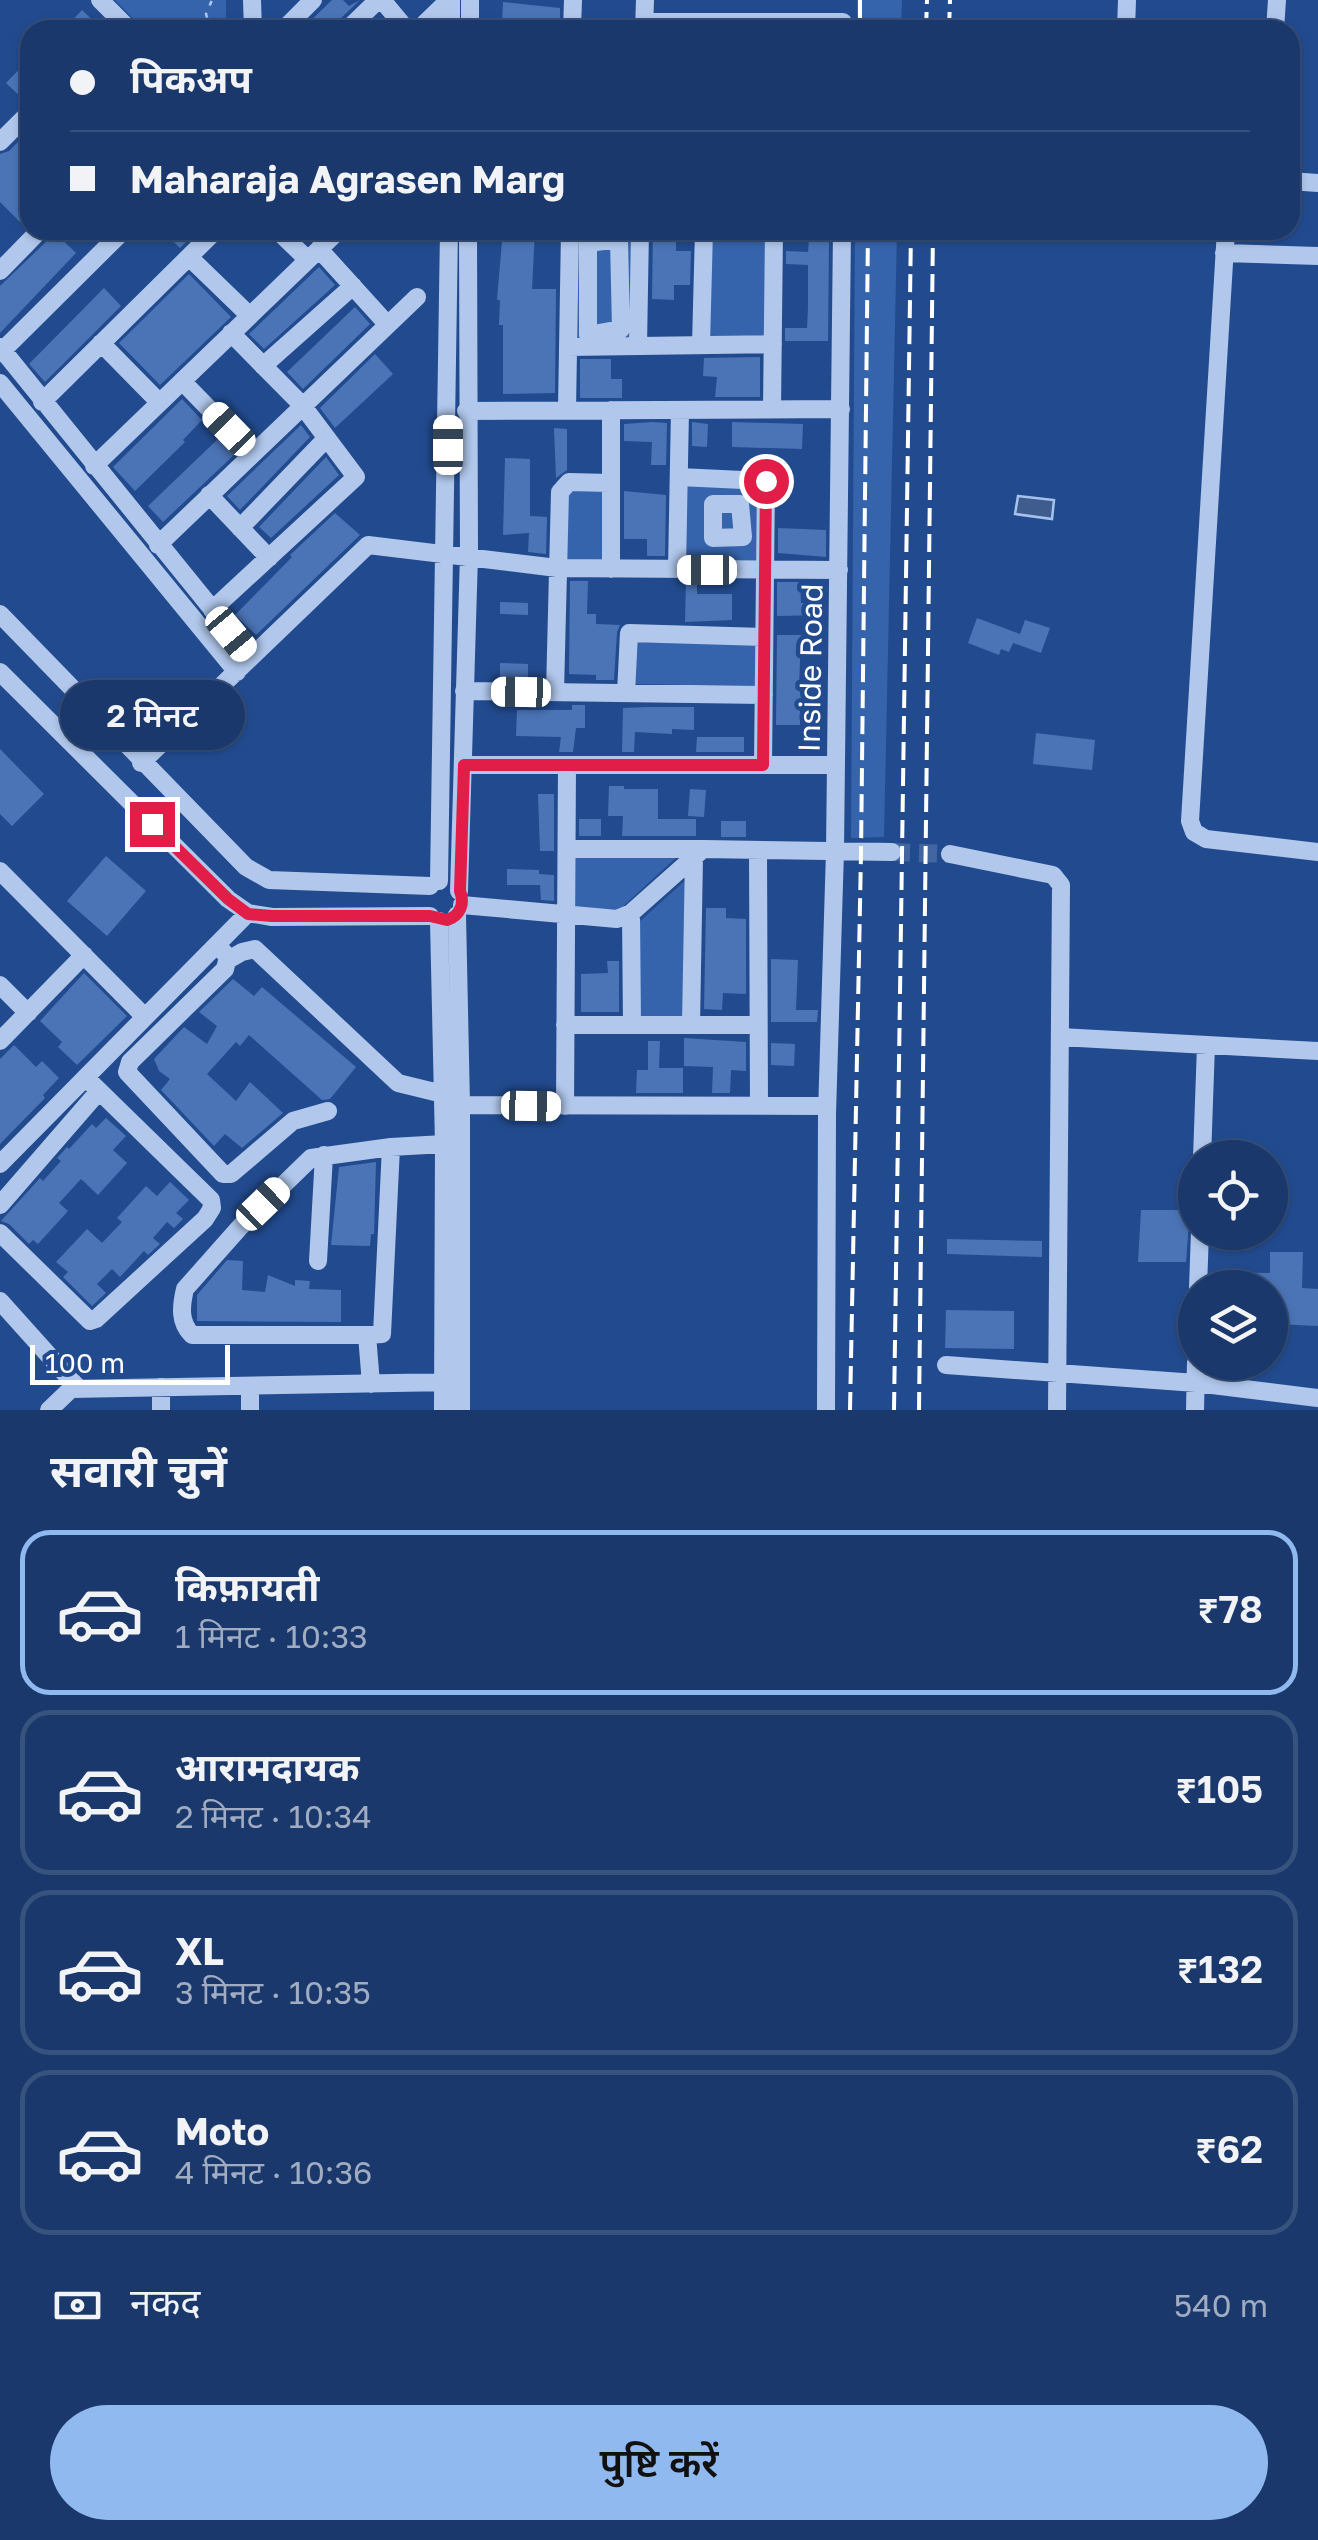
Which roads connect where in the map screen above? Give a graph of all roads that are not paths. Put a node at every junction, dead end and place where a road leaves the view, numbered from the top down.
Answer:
1 (313, 0) edge
2 (380, 0) edge
3 (450, 0) edge
4 (292, 20) edge
5 (359, 20) edge
6 (398, 20) edge
7 (429, 20) edge
8 (20, 122) edge
9 (0, 142) edge
10 (30, 240) edge
11 (114, 240) edge
12 (206, 240) edge
13 (291, 240) edge
14 (329, 240) edge
15 (449, 240) edge
16 (468, 240) edge
17 (570, 240) edge
18 (611, 240) edge
19 (619, 240) edge
20 (640, 240) edge
21 (704, 240) edge
22 (774, 240) edge
23 (842, 240) edge
24 (1225, 240) edge
25 (1224, 253) junction
26 (313, 255) junction
27 (189, 256) junction
28 (1318, 256) edge
29 (0, 271) edge
30 (352, 286) junction
31 (417, 297) dead end
32 (250, 316) junction
33 (386, 324) junction
34 (621, 330) joint
35 (231, 333) junction
36 (101, 343) junction
37 (773, 344) junction
38 (701, 345) junction
39 (638, 346) junction
40 (568, 347) junction
41 (1, 350) edge
42 (263, 366) junction
43 (182, 380) junction
44 (0, 383) edge
45 (42, 402) junction
46 (159, 402) junction
47 (302, 405) junction
48 (772, 409) junction
49 (840, 409) junction
50 (567, 410) junction
51 (610, 410) junction
52 (680, 410) junction
53 (466, 411) junction
54 (321, 444) dead end
55 (457, 445) junction
56 (252, 453) junction
57 (94, 466) junction
58 (679, 477) junction
59 (610, 482) junction
60 (208, 495) junction
61 (240, 528) junction
62 (158, 544) junction
63 (446, 554) junction
64 (468, 555) junction
65 (269, 558) junction
66 (558, 568) junction
67 (610, 569) junction
68 (677, 570) junction
69 (766, 570) junction
70 (839, 570) junction
71 (212, 610) junction
72 (0, 614) edge
73 (764, 637) junction
74 (250, 657) junction
75 (0, 672) edge
76 (237, 672) junction
77 (464, 691) junction
78 (555, 692) junction
79 (626, 693) junction
80 (764, 694) junction
81 (141, 762) junction
82 (464, 765) junction
83 (566, 765) junction
84 (763, 765) junction
85 (836, 765) junction
86 (569, 849) junction
87 (758, 850) junction
88 (835, 851) junction
89 (892, 852) tunnel mouth
90 (1318, 852) edge
91 (698, 853) junction
92 (950, 854) tunnel mouth
93 (0, 870) edge
94 (434, 884) junction
95 (449, 910) junction
96 (248, 914) junction
97 (631, 914) junction
98 (568, 916) junction
99 (223, 953) junction
100 (84, 955) junction
101 (0, 985) edge
102 (28, 1012) junction
103 (145, 1018) junction
104 (566, 1025) junction
105 (632, 1025) junction
106 (692, 1025) junction
107 (758, 1025) junction
108 (1060, 1037) junction
109 (0, 1042) edge
110 (1206, 1045) junction
111 (1318, 1051) edge
112 (92, 1084) junction
113 (443, 1094) junction
114 (462, 1105) junction
115 (759, 1105) junction
116 (565, 1106) junction
117 (827, 1110) junction
118 (328, 1112) dead end
119 (1203, 1140) edge
120 (444, 1144) junction
121 (391, 1147) junction
122 (324, 1155) junction
123 (0, 1164) edge
124 (0, 1205) edge
125 (0, 1232) edge
126 (318, 1261) dead end
127 (0, 1301) edge
128 (367, 1335) junction
129 (946, 1364) dead end
130 (1057, 1375) junction
131 (452, 1382) junction
132 (1196, 1383) junction
133 (371, 1384) junction
134 (250, 1386) junction
135 (160, 1388) junction
136 (79, 1389) junction
137 (1318, 1398) edge
138 (48, 1410) edge
139 (161, 1410) edge
140 (250, 1410) edge
141 (443, 1410) edge
142 (461, 1410) edge
143 (826, 1410) edge
144 (1057, 1410) edge
145 (1195, 1410) edge

1 - 4 street
2 - 5 street
2 - 6 street
3 - 7 street
8 - 9 street
10 - 29 street
11 - 41 street
12 - 27 street
13 - 26 street
14 - 26 street
15 - 55 street
16 - 53 street
17 - 40 street
18 - 34 street
19 - 34 street
20 - 39 street
21 - 38 street
22 - 37 street
23 - 49 street, Inside Road
24 - 25 street
25 - 28 street
25 - 90 street
26 - 30 street
26 - 32 street
27 - 32 street
27 - 36 street
30 - 33 street
30 - 42 street
31 - 33 street
32 - 35 street
33 - 47 street
35 - 42 street
35 - 43 street
36 - 45 street
36 - 46 street
37 - 38 street
37 - 48 street
38 - 39 street
39 - 40 street
40 - 50 street
41 - 45 street
42 - 47 street
43 - 46 street
43 - 56 street
44 - 76 street
45 - 57 street
46 - 57 street
47 - 56 street
47 - 65 street
48 - 49 street
48 - 52 street
49 - 70 street, Inside Road
50 - 51 street
50 - 53 street
51 - 52 street
51 - 59 street
52 - 58 street
53 - 55 street
54 - 61 street
55 - 63 street
55 - 64 street
56 - 60 street
57 - 62 street
58 - 68 street
58 - 69 street
59 - 66 street
59 - 67 street
60 - 61 street
60 - 62 street
61 - 65 street
62 - 71 street
63 - 64 street
63 - 74 street
63 - 94 street
64 - 66 street
64 - 77 street
65 - 71 street
66 - 67 street
66 - 78 street
67 - 68 street
68 - 69 street
69 - 70 street
69 - 73 street
70 - 85 street, Inside Road
71 - 74 street
72 - 81 street
73 - 79 street
73 - 80 street
74 - 76 street
75 - 96 street
76 - 81 street
77 - 78 street
77 - 82 street
78 - 79 street
79 - 80 street
80 - 84 street
81 - 94 street
82 - 83 street
82 - 95 street
83 - 84 street
83 - 86 street
84 - 85 street
85 - 88 street, Inside Road
86 - 91 street
86 - 98 street
87 - 88 street
87 - 91 street
87 - 107 street
88 - 89 street
88 - 117 street, Inside Road
91 - 97 street
91 - 106 street
92 - 108 street
93 - 100 street
94 - 95 street
94 - 95 street
95 - 96 street
95 - 98 street
95 - 113 street
95 - 114 street
96 - 99 street
97 - 98 street
97 - 105 street
98 - 104 street
99 - 103 street
99 - 113 street
99 - 118 street
100 - 102 street
100 - 103 street
101 - 102 street
102 - 109 street
103 - 112 street
104 - 105 street
104 - 116 street
105 - 106 street
106 - 107 street
107 - 115 street
108 - 110 street
108 - 130 street
110 - 111 street
110 - 119 street
112 - 123 street
112 - 124 street
112 - 125 street
113 - 120 street
114 - 116 street
114 - 131 street
115 - 116 street
115 - 117 street
117 - 143 street, Inside Road
120 - 121 street
120 - 131 street
121 - 122 street
121 - 128 street
122 - 126 street
122 - 128 street
127 - 136 street
128 - 133 street
129 - 130 street
130 - 132 street
130 - 144 street
131 - 133 street
131 - 141 street
131 - 142 street
132 - 137 street
132 - 145 street
133 - 134 street
134 - 135 street
134 - 140 street
135 - 136 street
135 - 139 street
136 - 138 street

